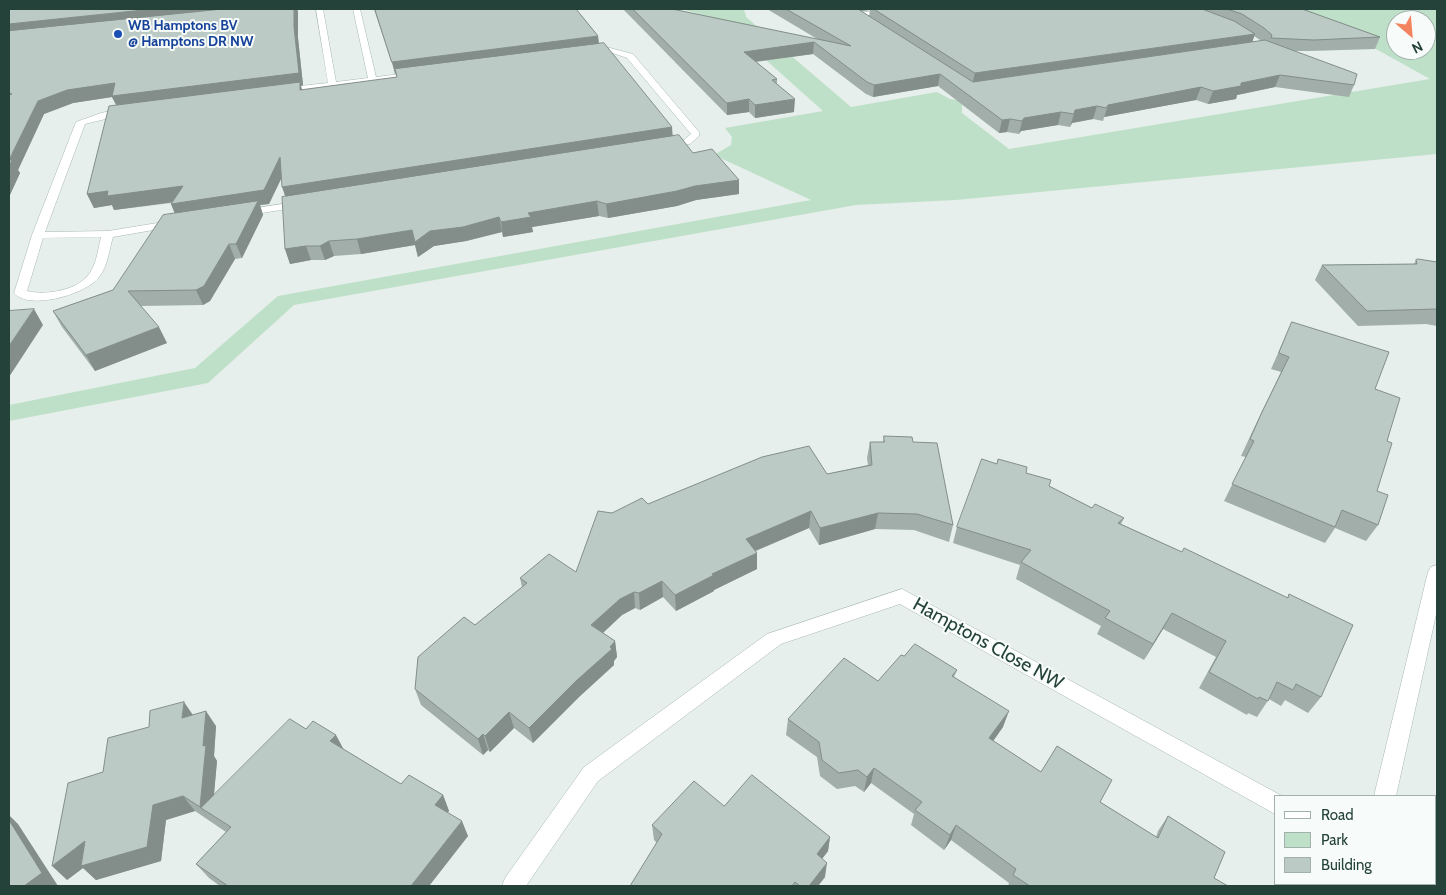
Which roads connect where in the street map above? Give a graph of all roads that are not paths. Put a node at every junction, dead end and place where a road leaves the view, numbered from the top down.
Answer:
1 (319, 9) edge
2 (356, 9) edge
3 (906, 9) edge
4 (874, 26) edge
5 (580, 53) edge
6 (432, 72) edge
7 (372, 79) junction
8 (332, 84) junction
9 (275, 92) edge
10 (142, 109) edge
11 (658, 147) edge
12 (314, 202) edge
13 (236, 214) edge
14 (187, 222) edge
15 (108, 234) junction
16 (38, 236) junction
17 (1437, 572) edge
18 (1385, 795) edge
19 (1274, 803) edge
20 (513, 886) edge

1 - 8 street
2 - 7 street
3 - 4 street
5 - 11 street
6 - 7 street
7 - 8 street
8 - 9 street
10 - 16 street
12 - 13 street
14 - 15 street
15 - 16 street
15 - 16 street
17 - 18 street
19 - 20 street, Hamptons Close NW

